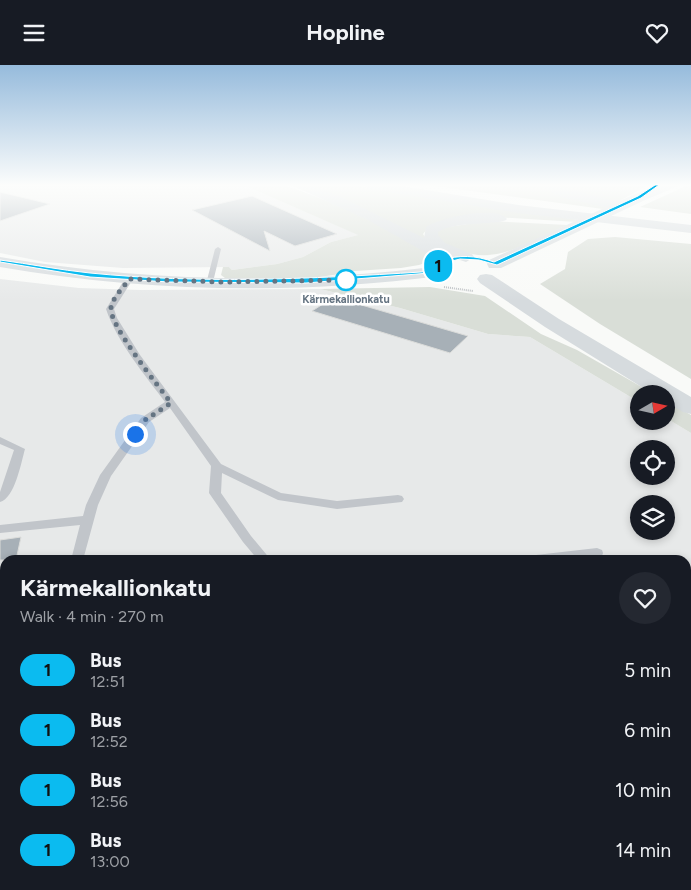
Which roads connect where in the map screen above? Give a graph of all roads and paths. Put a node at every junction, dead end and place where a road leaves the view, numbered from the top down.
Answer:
1 (384, 224) edge
2 (449, 224) edge
3 (591, 224) edge
4 (670, 224) edge
5 (690, 224) edge
6 (218, 249) dead end
7 (466, 257) junction
8 (0, 261) edge
9 (465, 272) junction
10 (129, 279) junction
11 (209, 282) junction
12 (171, 403) junction
13 (691, 407) edge
14 (0, 440) edge
15 (217, 466) junction
16 (0, 498) edge
17 (398, 499) dead end
18 (87, 520) junction
19 (0, 529) edge
20 (597, 553) dead end
21 (78, 555) edge
22 (261, 555) edge
23 (580, 555) edge

1 - 9 main road
2 - 7 main road
3 - 9 main road
4 - 5 main road
6 - 11 lane
7 - 9 main road
7 - 9 main road
8 - 10 main road
9 - 11 main road
9 - 13 main road
10 - 11 main road
10 - 12 lane
12 - 15 lane
12 - 18 lane
14 - 16 lane
15 - 17 lane
15 - 22 lane
18 - 19 lane
18 - 21 lane
20 - 23 lane

